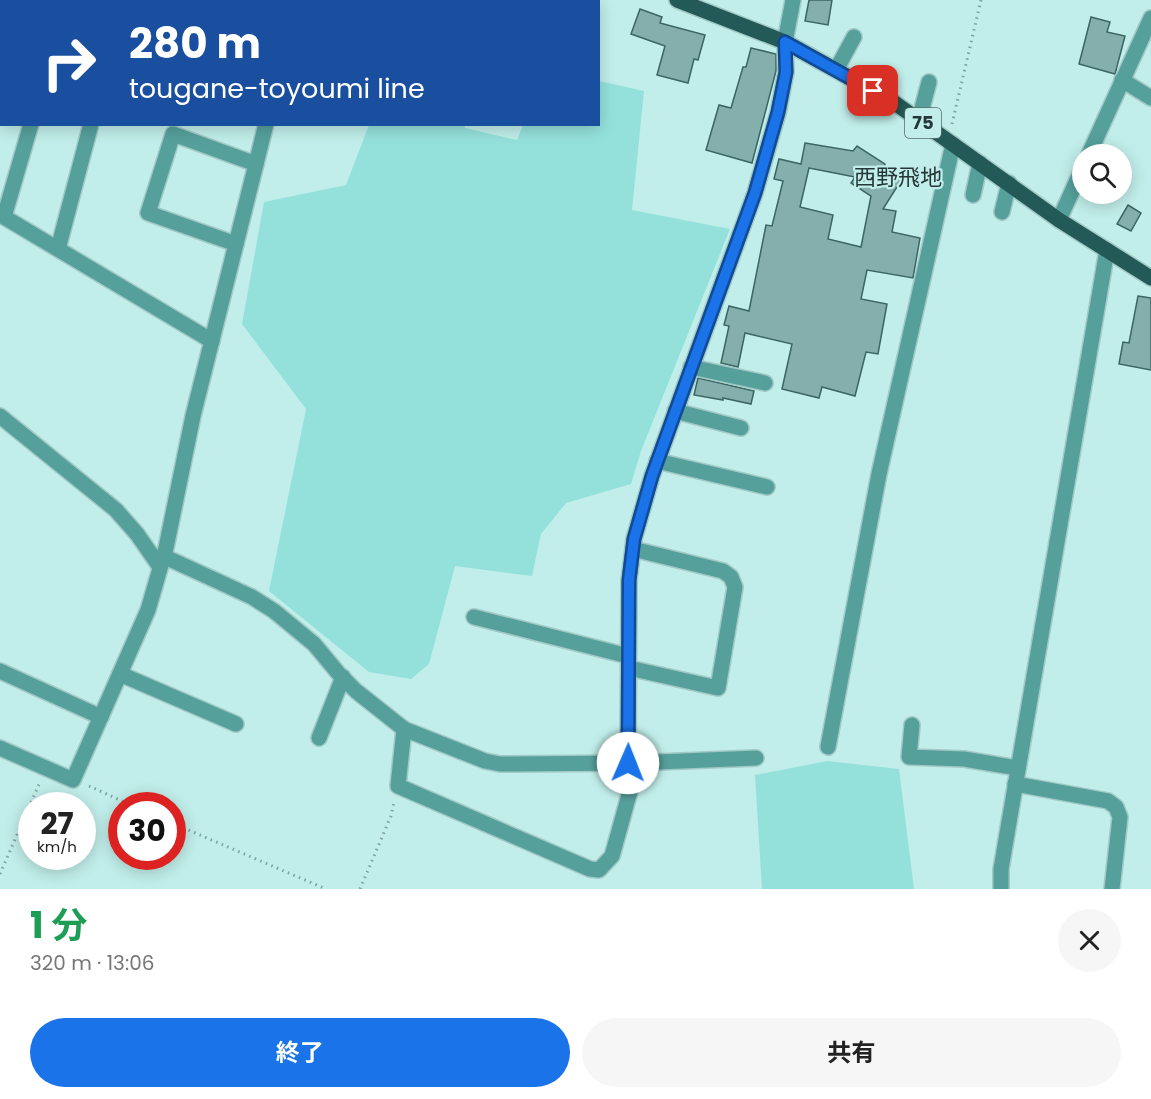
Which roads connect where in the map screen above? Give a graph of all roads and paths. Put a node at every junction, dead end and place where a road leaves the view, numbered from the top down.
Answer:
1 (677, 0) edge
2 (793, 0) edge
3 (981, 0) edge
4 (709, 6) edge
5 (1150, 18) edge
6 (854, 37) dead end
7 (785, 42) junction
8 (836, 70) junction
9 (1122, 80) junction
10 (929, 82) dead end
11 (1151, 98) edge
12 (919, 120) junction
13 (30, 126) edge
14 (90, 126) edge
15 (266, 126) edge
16 (951, 142) junction
17 (1093, 144) edge
18 (256, 164) junction
19 (980, 164) junction
20 (1009, 183) junction
21 (1072, 191) edge
22 (973, 195) dead end
23 (1002, 212) dead end
24 (1059, 220) junction
25 (236, 244) junction
26 (58, 249) junction
27 (1107, 250) junction
28 (1151, 278) edge
29 (212, 341) junction
30 (691, 367) junction
31 (765, 383) dead end
32 (675, 411) junction
33 (0, 416) edge
34 (741, 428) dead end
35 (657, 461) junction
36 (767, 487) dead end
37 (633, 549) junction
38 (162, 562) junction
39 (474, 617) dead end
40 (629, 662) junction
41 (0, 671) edge
42 (120, 674) junction
43 (343, 677) junction
44 (101, 717) junction
45 (236, 724) dead end
46 (912, 725) dead end
47 (404, 729) junction
48 (318, 738) dead end
49 (828, 747) dead end
50 (0, 748) edge
51 (756, 758) dead end
52 (631, 763) junction
53 (45, 768) junction
54 (1017, 776) junction
55 (73, 780) junction
56 (398, 786) junction
57 (108, 795) edge
58 (186, 829) edge
59 (0, 874) edge
60 (326, 889) edge
61 (360, 889) edge
62 (1001, 889) edge
63 (1112, 889) edge

1 - 4 main road, 75
2 - 7 street
3 - 16 path
4 - 7 main road, 75
5 - 9 street
6 - 8 street
7 - 8 main road, 75
7 - 30 street
8 - 12 main road, 75
9 - 11 street
9 - 17 street
10 - 12 street
12 - 16 main road, 75
13 - 26 street
14 - 26 street
15 - 18 street
16 - 19 main road, 75
16 - 49 street
18 - 25 street
18 - 25 street
19 - 20 main road, 75
19 - 22 street
20 - 23 street
20 - 24 main road, 75
21 - 24 street
24 - 27 main road, 75
25 - 29 street
26 - 29 street
27 - 28 main road, 75
27 - 54 street
29 - 38 street
30 - 31 street
30 - 32 street
32 - 34 street
32 - 35 street
33 - 38 street
35 - 36 street
35 - 37 street
37 - 40 street
37 - 40 street
38 - 42 street
38 - 43 street
39 - 40 street
40 - 52 street
41 - 44 street
42 - 44 street
42 - 45 street
43 - 47 street
43 - 48 street
44 - 55 street
46 - 54 street
47 - 52 street
47 - 56 street
50 - 53 street
51 - 52 street
52 - 56 street
53 - 55 street
53 - 59 path
54 - 62 street
54 - 63 street
55 - 57 path
56 - 61 path
58 - 60 path

